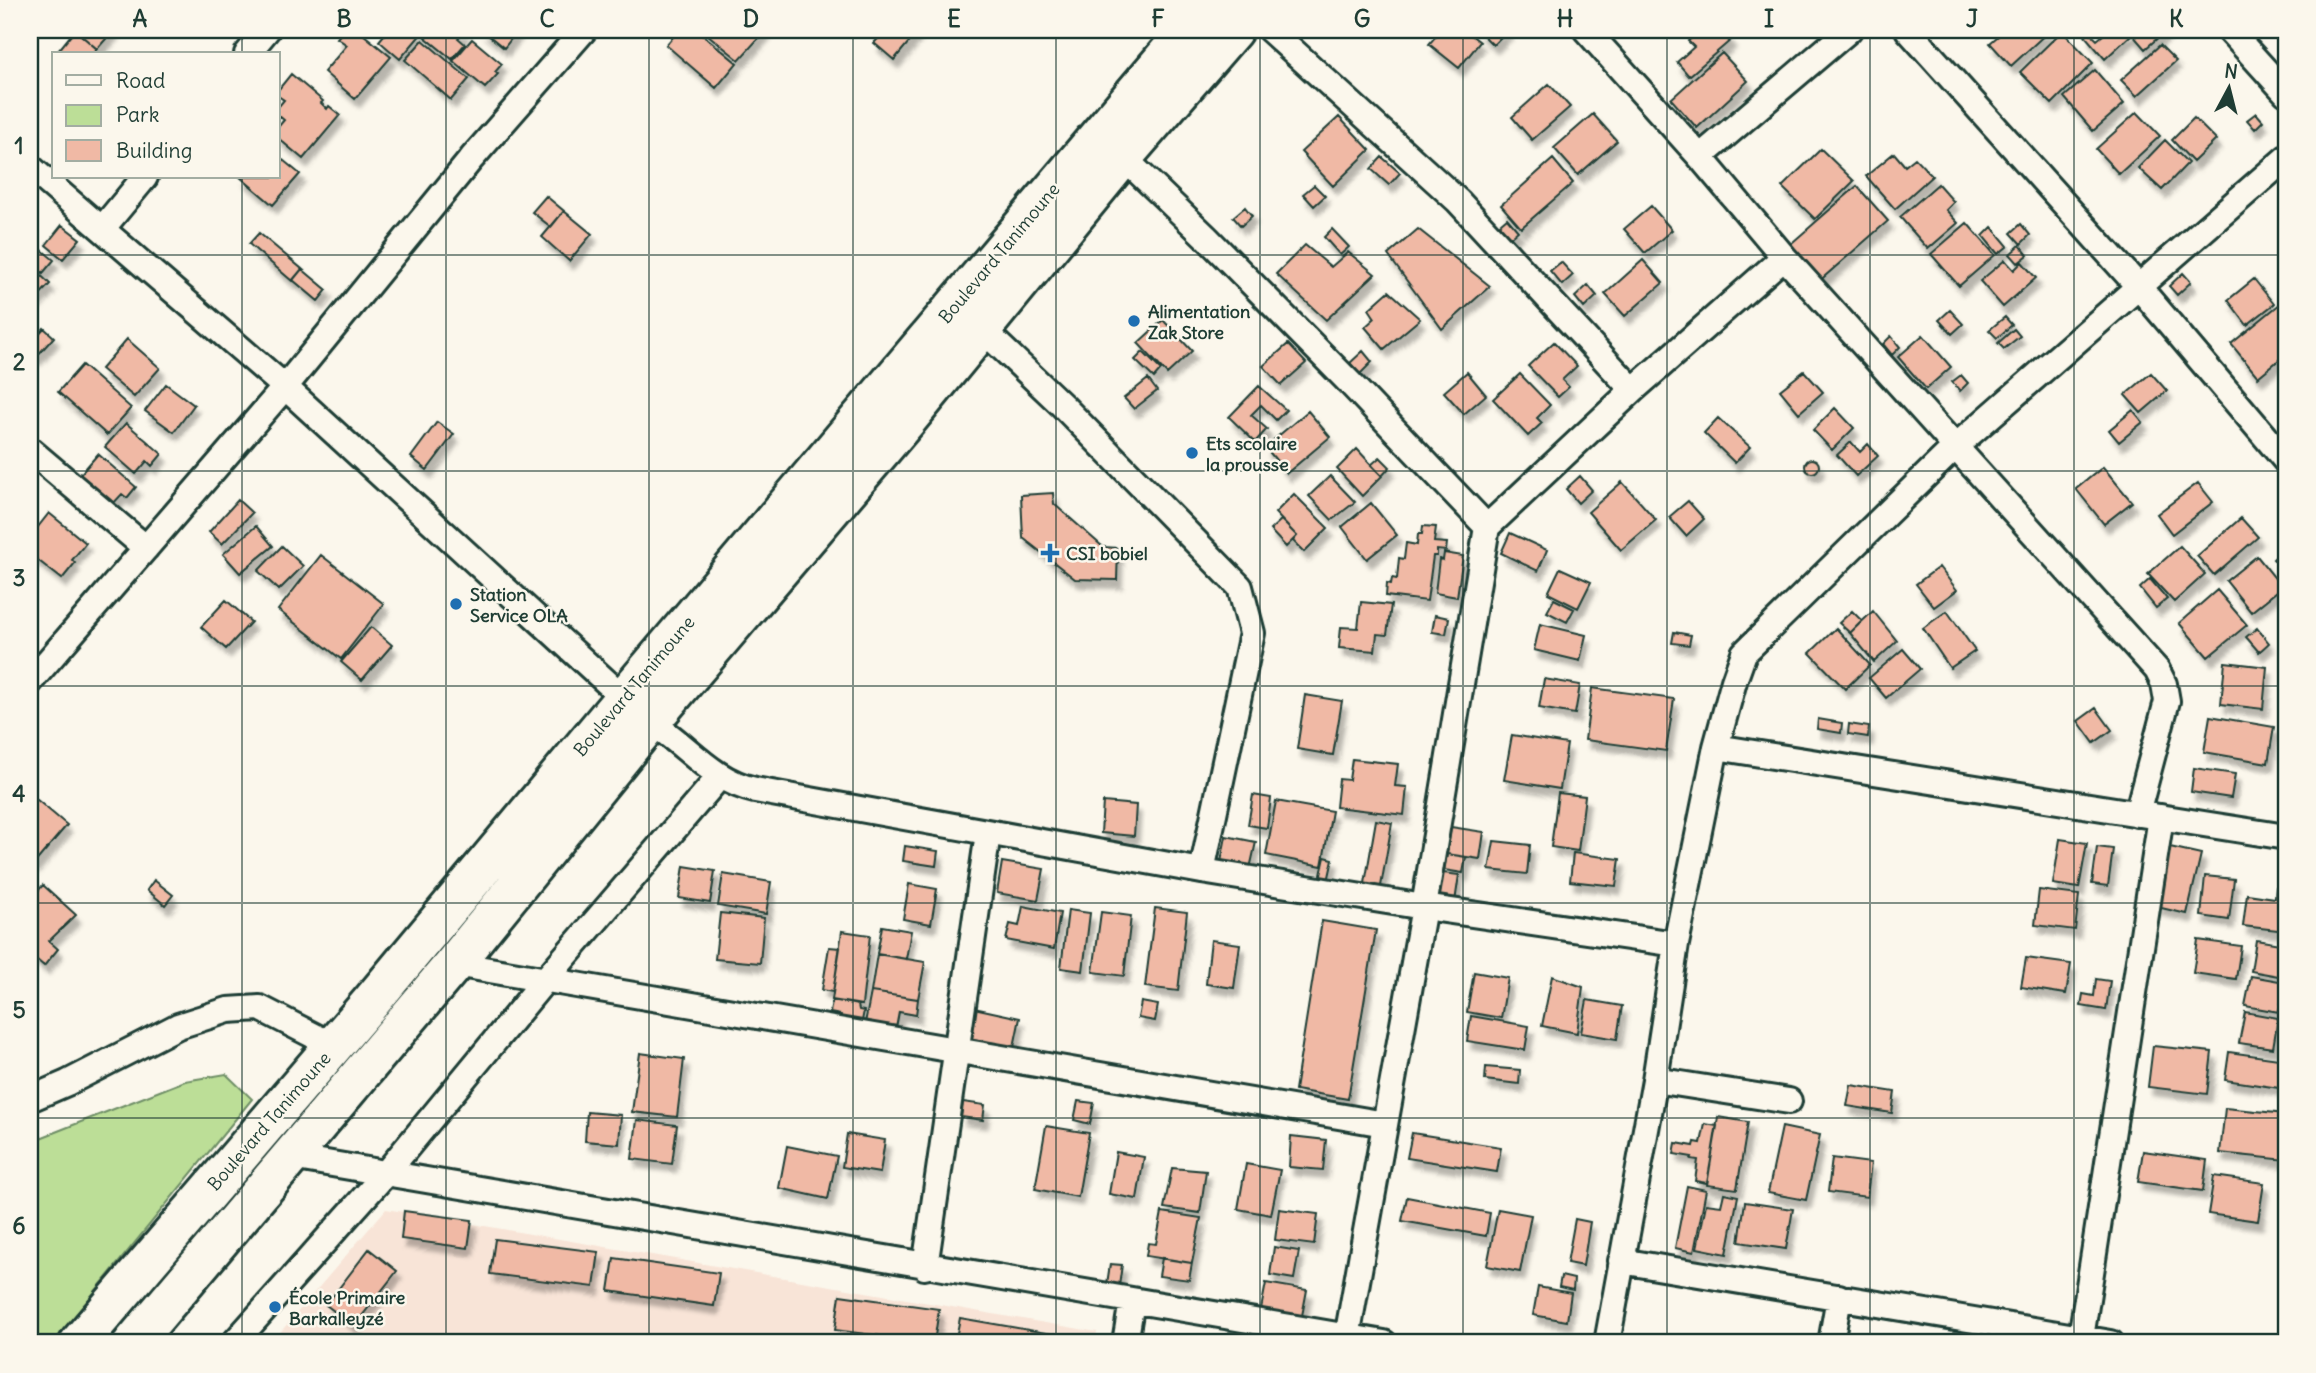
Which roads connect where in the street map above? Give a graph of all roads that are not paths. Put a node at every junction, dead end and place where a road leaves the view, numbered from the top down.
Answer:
1 (267, 30) edge
2 (584, 30) edge
3 (1188, 30) edge
4 (1233, 30) edge
5 (1270, 30) edge
6 (1586, 30) edge
7 (1849, 30) edge
8 (1908, 30) edge
9 (2229, 30) edge
10 (249, 52) edge
11 (2286, 93) edge
12 (1123, 157) junction
13 (1700, 157) junction
14 (2286, 158) edge
15 (30, 167) edge
16 (144, 178) edge
17 (102, 229) junction
18 (1783, 257) junction
19 (2138, 286) junction
20 (981, 328) junction
21 (285, 387) junction
22 (1633, 390) junction
23 (1955, 447) junction
24 (30, 450) edge
25 (2286, 461) edge
26 (1487, 527) junction
27 (146, 548) junction
28 (30, 682) edge
29 (637, 710) junction
30 (1716, 747) junction
31 (720, 776) junction
32 (2149, 815) junction
33 (988, 833) junction
34 (2286, 837) edge
35 (1202, 871) junction
36 (1424, 908) junction
37 (1676, 944) junction
38 (452, 966) junction
39 (545, 980) junction
40 (334, 1046) junction
41 (956, 1052) junction
42 (1655, 1080) junction
43 (30, 1098) edge
44 (1789, 1101) dead end
45 (1385, 1124) junction
46 (291, 1157) junction
47 (386, 1173) junction
48 (1621, 1261) junction
49 (925, 1267) junction
50 (1839, 1297) junction
51 (1132, 1301) junction
52 (2065, 1339) edge
53 (1347, 1340) edge
54 (79, 1343) edge
55 (134, 1343) edge
56 (234, 1343) edge
57 (1125, 1343) edge
58 (1384, 1343) edge
59 (1607, 1343) edge
60 (1831, 1343) edge
61 (2111, 1343) edge

1 - 10 street
2 - 21 street
3 - 29 main road, Boulevard Tanimoune
4 - 12 main road, Boulevard Tanimoune
5 - 22 street
6 - 13 street
7 - 13 street
8 - 19 street
9 - 11 street
12 - 20 main road, Boulevard Tanimoune
12 - 26 street
13 - 18 street
14 - 19 street
15 - 17 street
16 - 17 street
17 - 21 street
18 - 22 street
18 - 23 street
19 - 23 street
19 - 25 street
20 - 29 main road, Boulevard Tanimoune
20 - 35 street
21 - 27 street
21 - 29 street
22 - 26 street
23 - 30 street
23 - 32 street
24 - 27 street
26 - 36 street
27 - 28 street
29 - 31 street
29 - 38 main road, Boulevard Tanimoune
29 - 40 main road, Boulevard Tanimoune
30 - 32 street
30 - 37 street
31 - 33 street
31 - 39 street
32 - 34 street
32 - 52 street
33 - 35 street
33 - 41 street
35 - 36 street
36 - 37 street
36 - 45 street
37 - 42 street
38 - 39 street
38 - 46 main road, Boulevard Tanimoune
39 - 41 street
39 - 47 street
40 - 43 street
40 - 54 main road, Boulevard Tanimoune
41 - 45 street
41 - 49 street
42 - 44 street
42 - 48 street
45 - 53 street
46 - 47 street
46 - 55 main road, Boulevard Tanimoune
47 - 49 street
47 - 56 street
48 - 50 street
48 - 59 street
49 - 51 street
50 - 52 street
50 - 60 street
51 - 53 street
51 - 57 street
52 - 61 street
53 - 58 street

